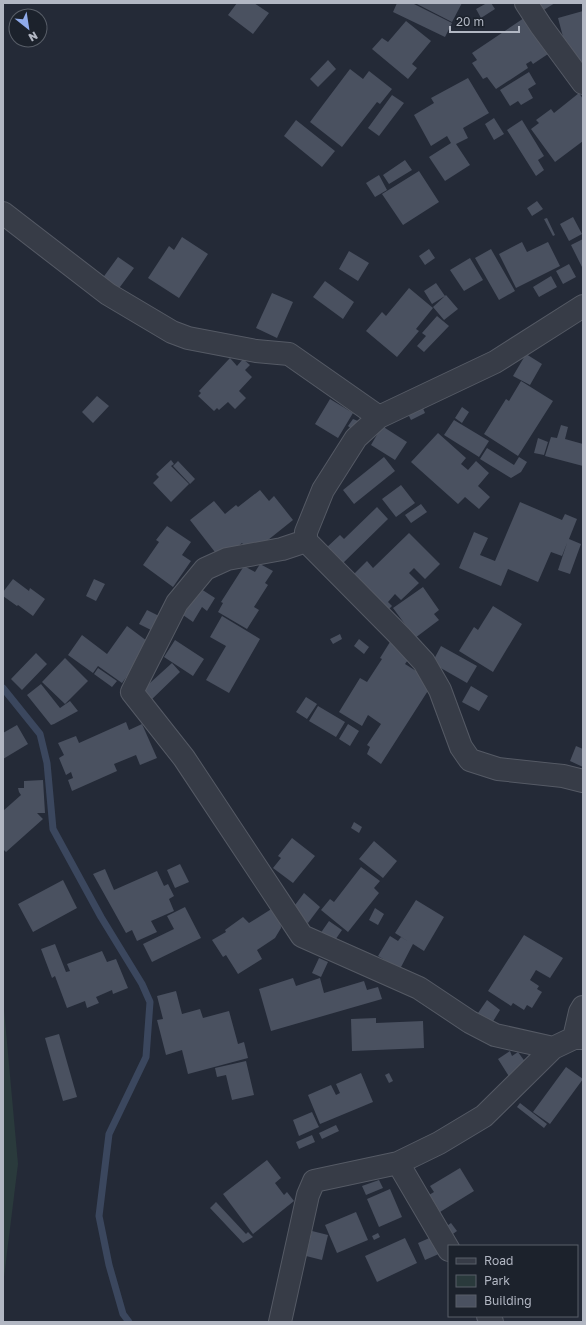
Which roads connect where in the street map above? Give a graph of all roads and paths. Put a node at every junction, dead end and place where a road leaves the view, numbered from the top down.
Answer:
1 (526, 3) edge
2 (583, 83) edge
3 (3, 213) edge
4 (583, 306) edge
5 (379, 417) junction
6 (306, 541) junction
7 (583, 780) edge
8 (583, 1007) edge
9 (578, 1038) edge
10 (554, 1048) junction
11 (398, 1163) junction
12 (448, 1248) edge
13 (280, 1322) edge

1 - 2 street
3 - 5 street
4 - 5 street
5 - 6 street
6 - 7 street
6 - 10 street
8 - 9 street
9 - 10 street
10 - 11 street
11 - 12 street
11 - 13 street

